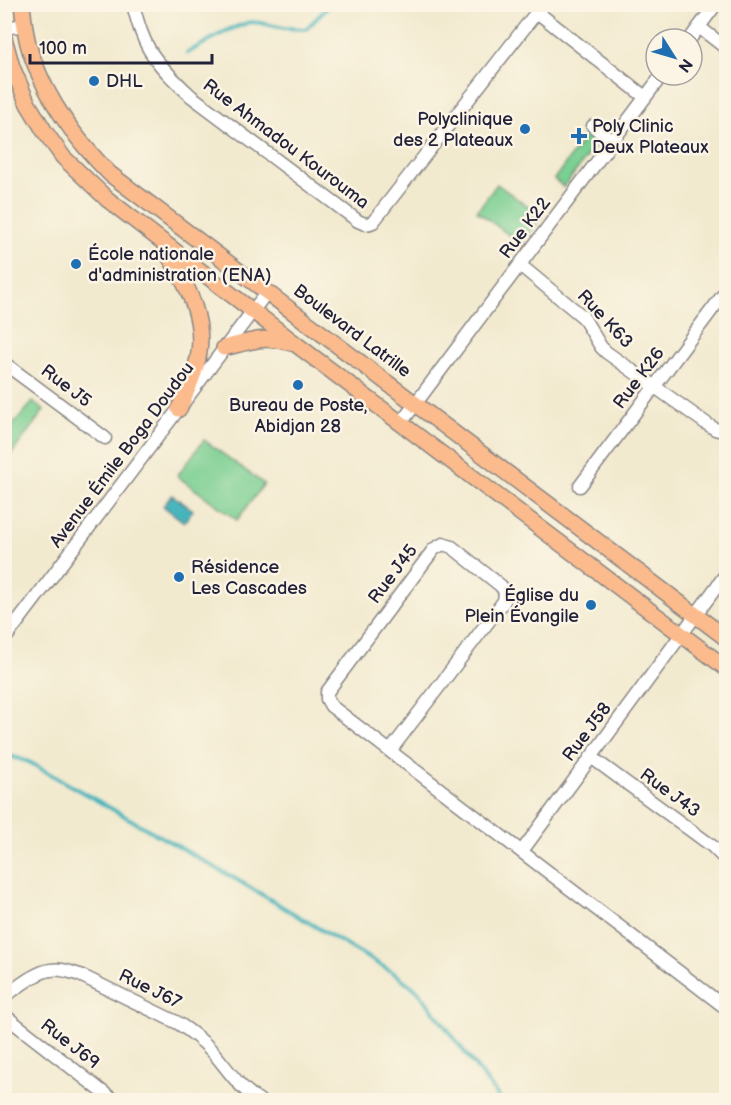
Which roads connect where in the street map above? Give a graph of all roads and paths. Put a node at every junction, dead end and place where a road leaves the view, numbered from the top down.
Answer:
1 (22, 4) edge
2 (133, 4) edge
3 (716, 4) edge
4 (540, 8) edge
5 (25, 25) junction
6 (699, 27) edge
7 (4, 28) edge
8 (704, 31) edge
9 (28, 41) junction
10 (5, 42) edge
11 (726, 48) edge
12 (653, 87) edge
13 (645, 97) junction
14 (592, 126) dead end
15 (613, 142) junction
16 (158, 240) junction
17 (519, 265) junction
18 (726, 291) edge
19 (267, 292) junction
20 (252, 311) junction
21 (297, 345) junction
22 (225, 348) junction
23 (4, 363) edge
24 (654, 388) junction
25 (416, 403) junction
26 (179, 409) junction
27 (401, 423) junction
28 (726, 432) edge
29 (105, 438) dead end
30 (580, 486) dead end
31 (726, 574) edge
32 (696, 614) junction
33 (682, 634) junction
34 (726, 638) edge
35 (4, 640) edge
36 (726, 668) edge
37 (390, 751) junction
38 (591, 758) junction
39 (522, 851) junction
40 (726, 860) edge
41 (4, 997) edge
42 (726, 1008) edge
43 (4, 1016) edge
44 (113, 1101) edge
45 (260, 1101) edge

1 - 5 main road, Boulevard Latrille
2 - 4 street, Rue Ahmadou Kourouma
3 - 6 street
4 - 13 street
5 - 7 street
5 - 9 main road, Boulevard Latrille
8 - 11 street
9 - 10 street
9 - 19 main road, Boulevard Latrille
10 - 16 main road
12 - 13 street, Rue K22
13 - 15 street, Rue K22
14 - 15 street
15 - 17 street, Rue K22
16 - 20 main road
16 - 26 main road
17 - 24 street, Rue K63
17 - 25 street, Rue K22
18 - 24 street, Rue K26
19 - 20 street, Avenue Émile Boga Doudou
19 - 25 main road, Boulevard Latrille
20 - 21 main road
20 - 22 street, Avenue Émile Boga Doudou
21 - 22 main road
21 - 27 main road
22 - 26 street, Avenue Émile Boga Doudou
23 - 29 street, Rue J5
24 - 28 street, Rue K63
24 - 30 street, Rue K26
25 - 27 street, Rue K22
25 - 32 main road, Boulevard Latrille
26 - 35 street, Avenue Émile Boga Doudou
27 - 33 main road
31 - 32 street, Rue J58
32 - 33 street, Rue J58
32 - 34 main road, Boulevard Latrille
33 - 36 main road
33 - 38 street, Rue J58
37 - 37 street, Rue J45
37 - 39 street, Rue J45
38 - 39 street, Rue J58
38 - 40 street, Rue J43
39 - 42 street, Rue J45
41 - 45 street, Rue J67
43 - 44 street, Rue J69

